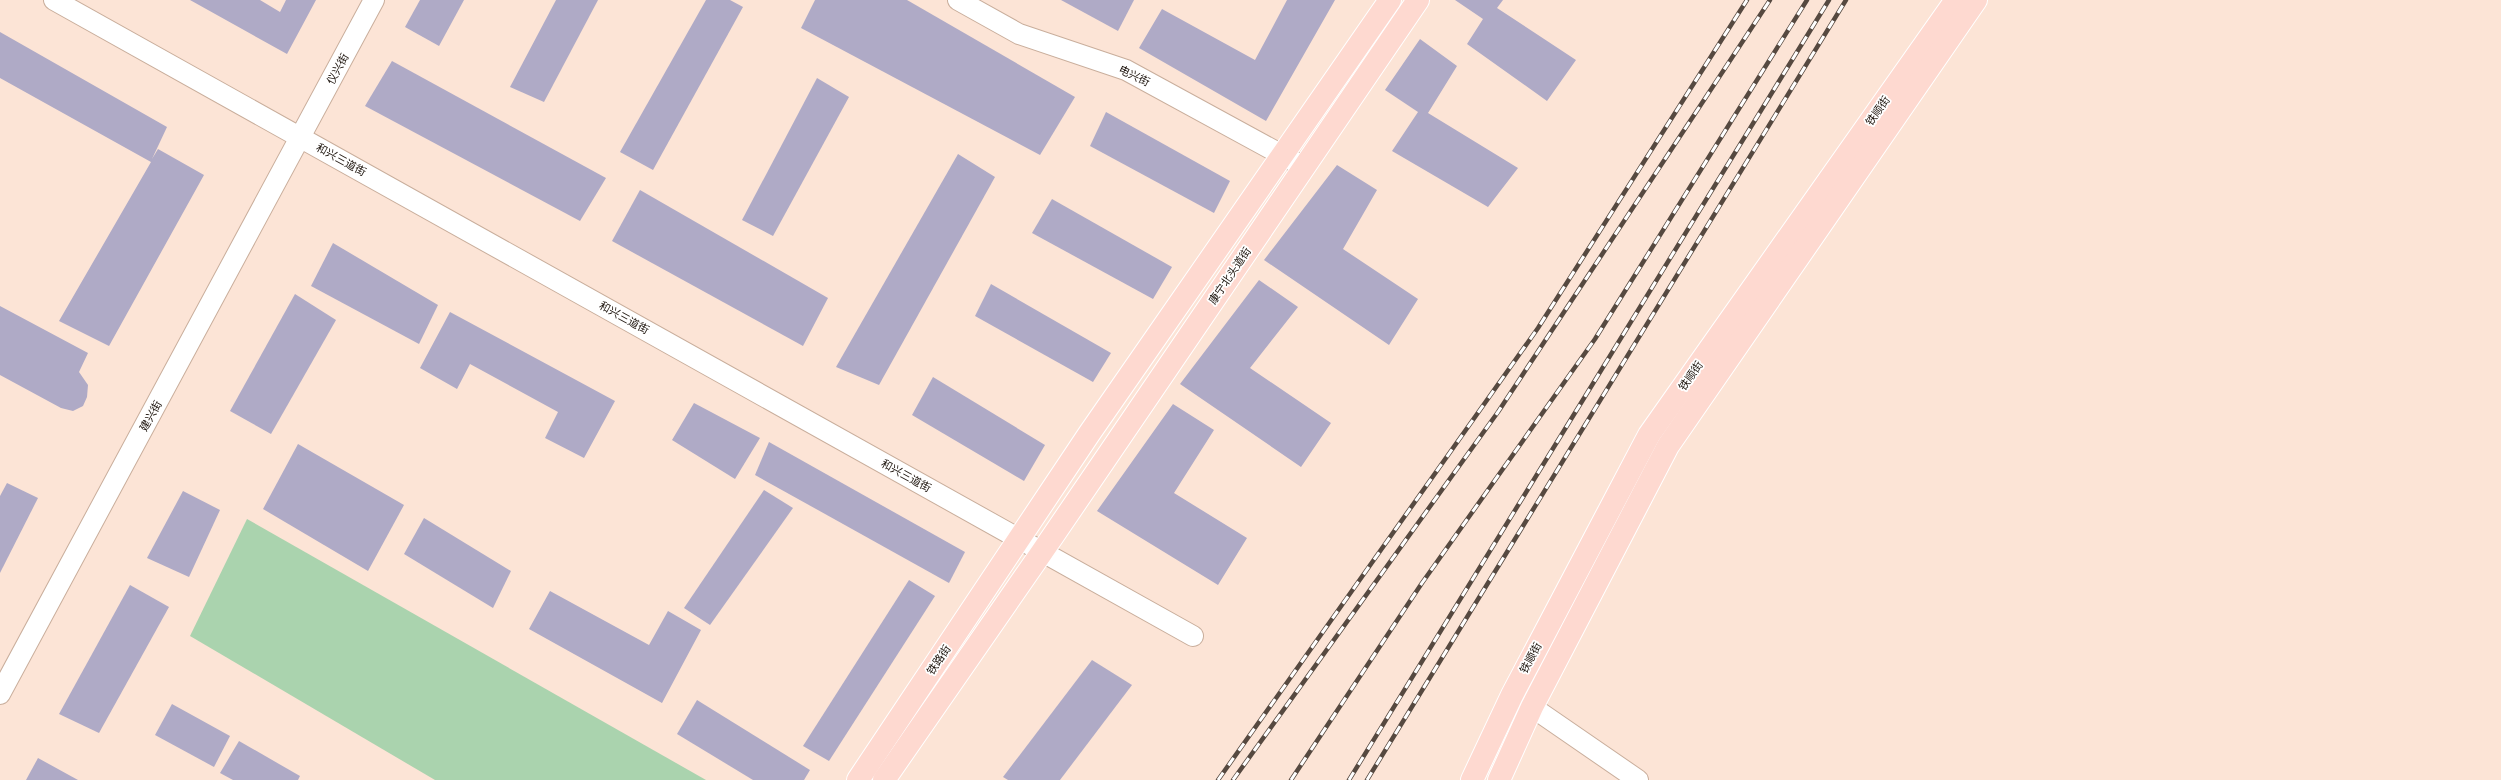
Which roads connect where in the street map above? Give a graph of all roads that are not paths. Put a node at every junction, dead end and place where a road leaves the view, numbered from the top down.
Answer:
1 (54, 0) edge
2 (374, 0) edge
3 (958, 0) edge
4 (1390, 0) edge
5 (1418, 0) edge
6 (1956, 0) edge
7 (1976, 0) edge
8 (302, 138) junction
9 (1282, 156) junction
10 (1304, 167) junction
11 (1019, 540) junction
12 (1042, 552) junction
13 (1193, 636) dead end
14 (0, 694) edge
15 (1532, 708) junction
16 (858, 780) edge
17 (884, 780) edge
18 (1472, 780) edge
19 (1499, 780) edge
20 (1638, 780) edge

1 - 8 street, 和兴三道街
2 - 8 street, 仪兴街
3 - 9 street, 电兴街
4 - 9 main road
5 - 10 main road, 康宁北头道街
6 - 18 main road, 铁顺街
7 - 15 main road, 铁顺街
8 - 11 street, 和兴三道街
8 - 14 street, 建兴街
9 - 10 street, 电兴街
9 - 11 main road
10 - 12 main road, 康宁北头道街
11 - 12 street, 和兴三道街
11 - 16 main road, 铁路街
12 - 13 street, 和兴三道街
12 - 17 main road, 铁路街
15 - 19 main road, 铁顺街
15 - 20 street

